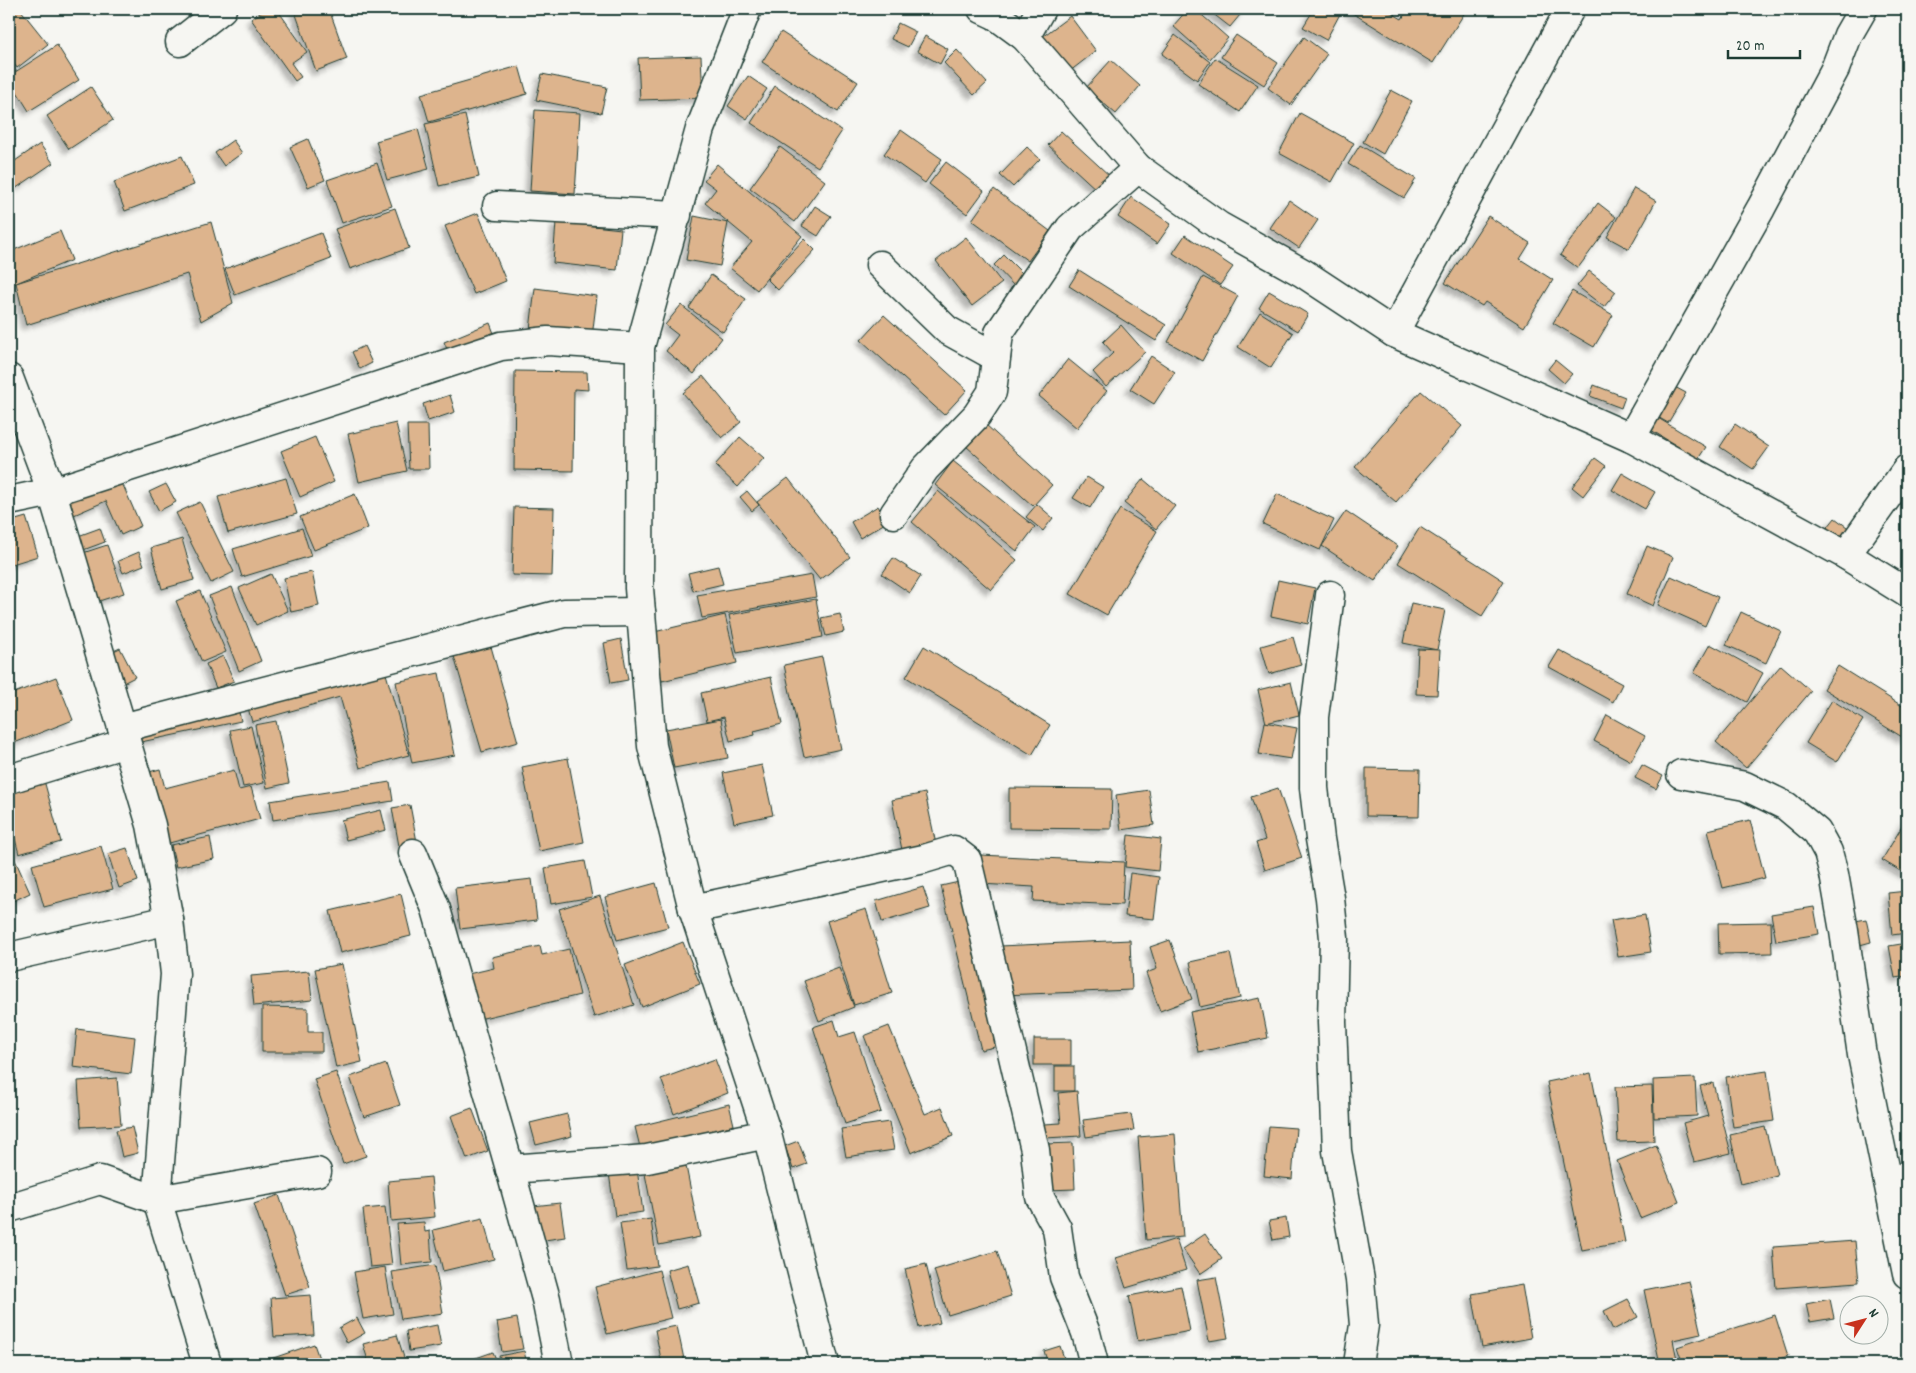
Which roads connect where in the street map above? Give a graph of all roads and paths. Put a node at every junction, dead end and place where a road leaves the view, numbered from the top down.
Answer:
1 (222, 9) edge
2 (747, 9) edge
3 (982, 9) edge
4 (1041, 9) edge
5 (1570, 9) edge
6 (1863, 9) edge
7 (1025, 37) junction
8 (180, 42) dead end
9 (1138, 168) junction
10 (497, 206) dead end
11 (677, 215) junction
12 (880, 265) dead end
13 (1394, 333) junction
14 (640, 347) junction
15 (996, 357) junction
16 (9, 378) edge
17 (1631, 438) junction
18 (1907, 469) edge
19 (52, 492) junction
20 (9, 501) edge
21 (894, 514) dead end
22 (1846, 554) junction
23 (1907, 593) edge
24 (1330, 595) dead end
25 (641, 612) junction
26 (124, 736) junction
27 (1682, 774) dead end
28 (9, 779) edge
29 (413, 853) dead end
30 (693, 909) junction
31 (169, 920) junction
32 (9, 957) edge
33 (767, 1134) junction
34 (510, 1169) junction
35 (317, 1172) dead end
36 (1897, 1178) edge
37 (156, 1200) junction
38 (9, 1208) edge
39 (1907, 1274) edge
40 (207, 1364) edge
41 (559, 1364) edge
42 (825, 1364) edge
43 (1094, 1364) edge
44 (1358, 1364) edge

1 - 8 street
2 - 11 street
3 - 7 street
4 - 7 street
5 - 13 street
6 - 17 street
7 - 9 street
9 - 13 street
9 - 15 street
10 - 11 street
11 - 14 street
12 - 15 street
13 - 17 street
14 - 19 street
14 - 25 street
15 - 21 street
16 - 19 street
17 - 22 street
18 - 22 street
19 - 20 street
19 - 26 street
22 - 23 street
24 - 44 street
25 - 26 street
25 - 30 street
26 - 28 street
26 - 31 street
27 - 36 street
29 - 34 street
30 - 33 street
30 - 43 street
31 - 32 street
31 - 37 street
33 - 34 street
33 - 42 street
34 - 41 street
35 - 37 street
36 - 39 street
37 - 38 street
37 - 40 street

